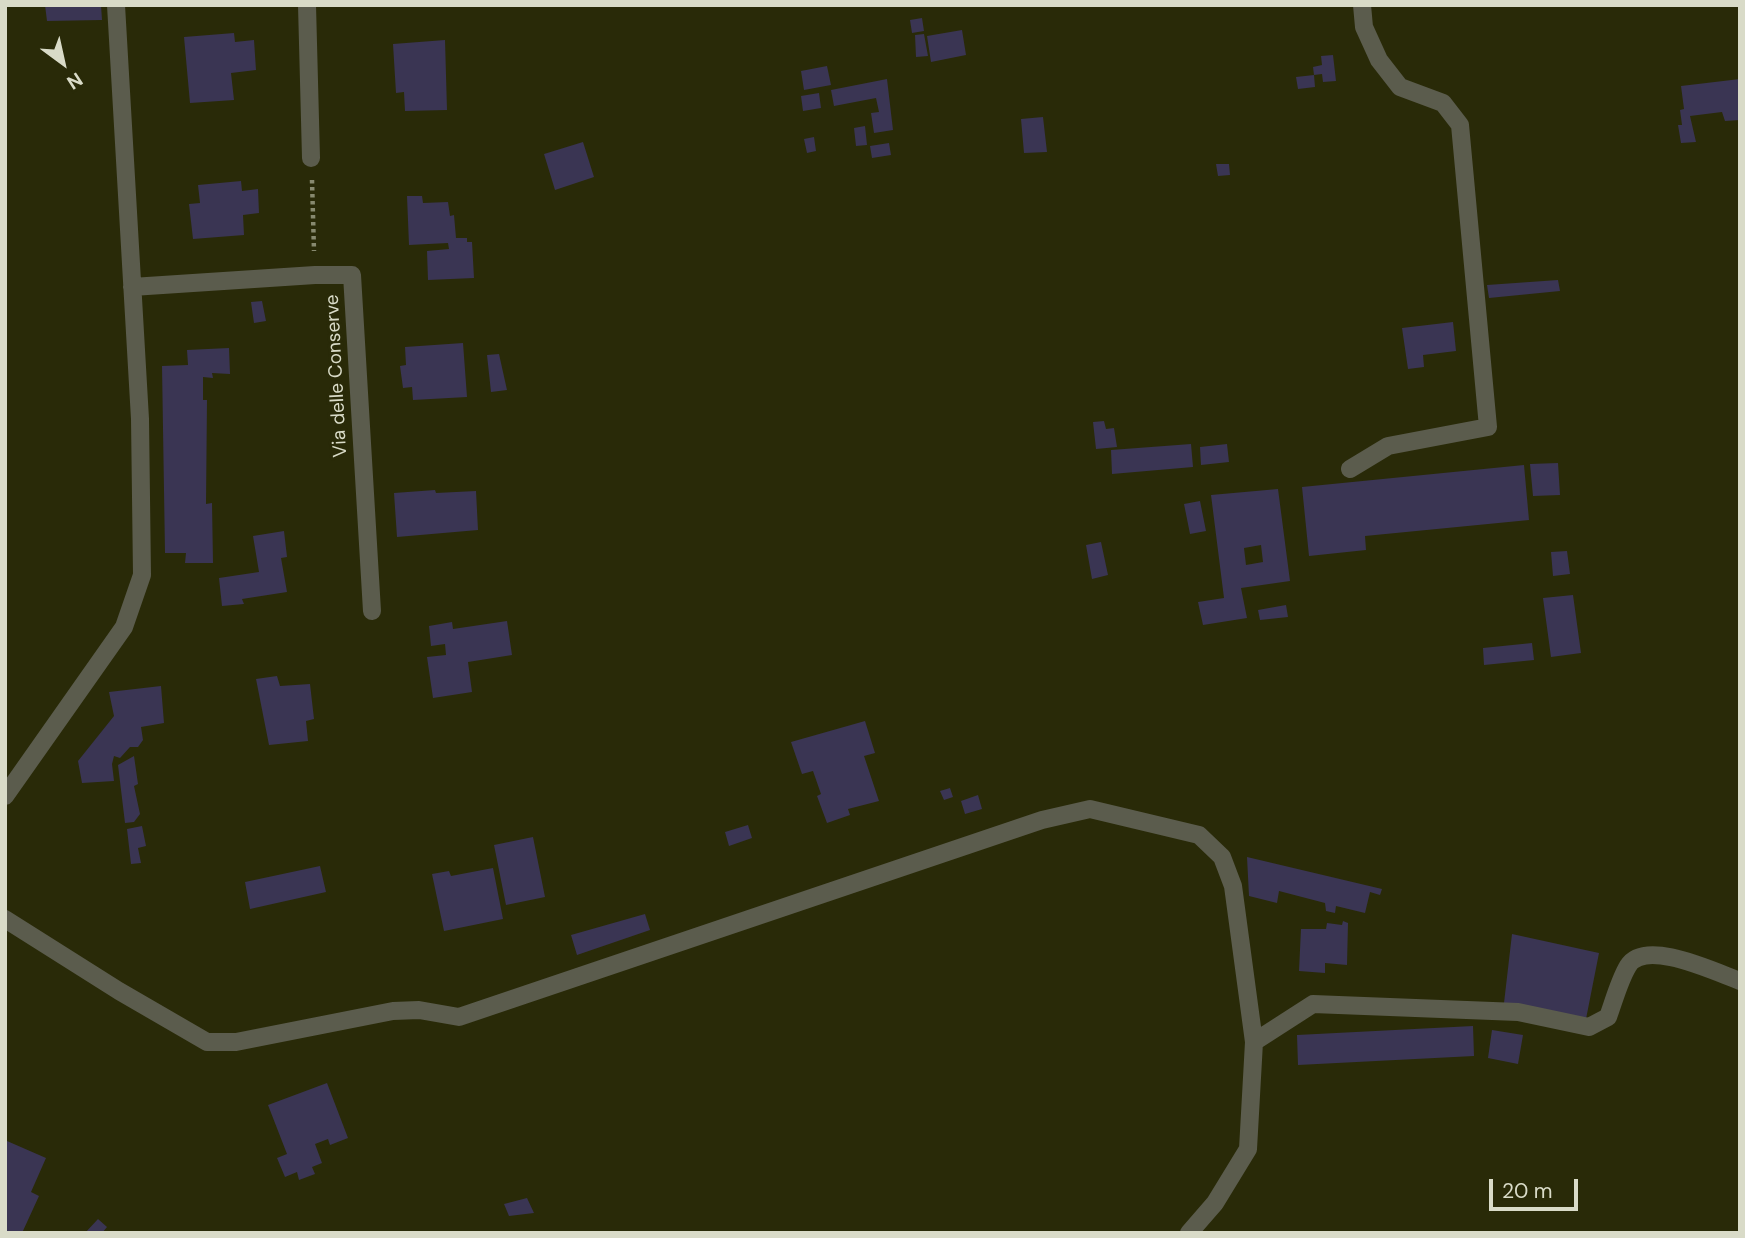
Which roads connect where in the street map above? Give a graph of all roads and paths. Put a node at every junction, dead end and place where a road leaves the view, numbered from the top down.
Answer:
1 (116, 5) edge
2 (307, 5) edge
3 (1362, 5) edge
4 (311, 158) joint
5 (315, 275) junction
6 (132, 287) junction
7 (1350, 469) dead end
8 (372, 611) dead end
9 (5, 796) edge
10 (5, 919) edge
11 (1740, 981) edge
12 (1254, 1042) junction
13 (1189, 1233) edge

1 - 6 street
2 - 4 street
3 - 7 street
4 - 5 path
5 - 6 street, Via delle Conserve
5 - 8 street, Via delle Conserve
6 - 9 street
10 - 12 street
11 - 12 street
12 - 13 street

